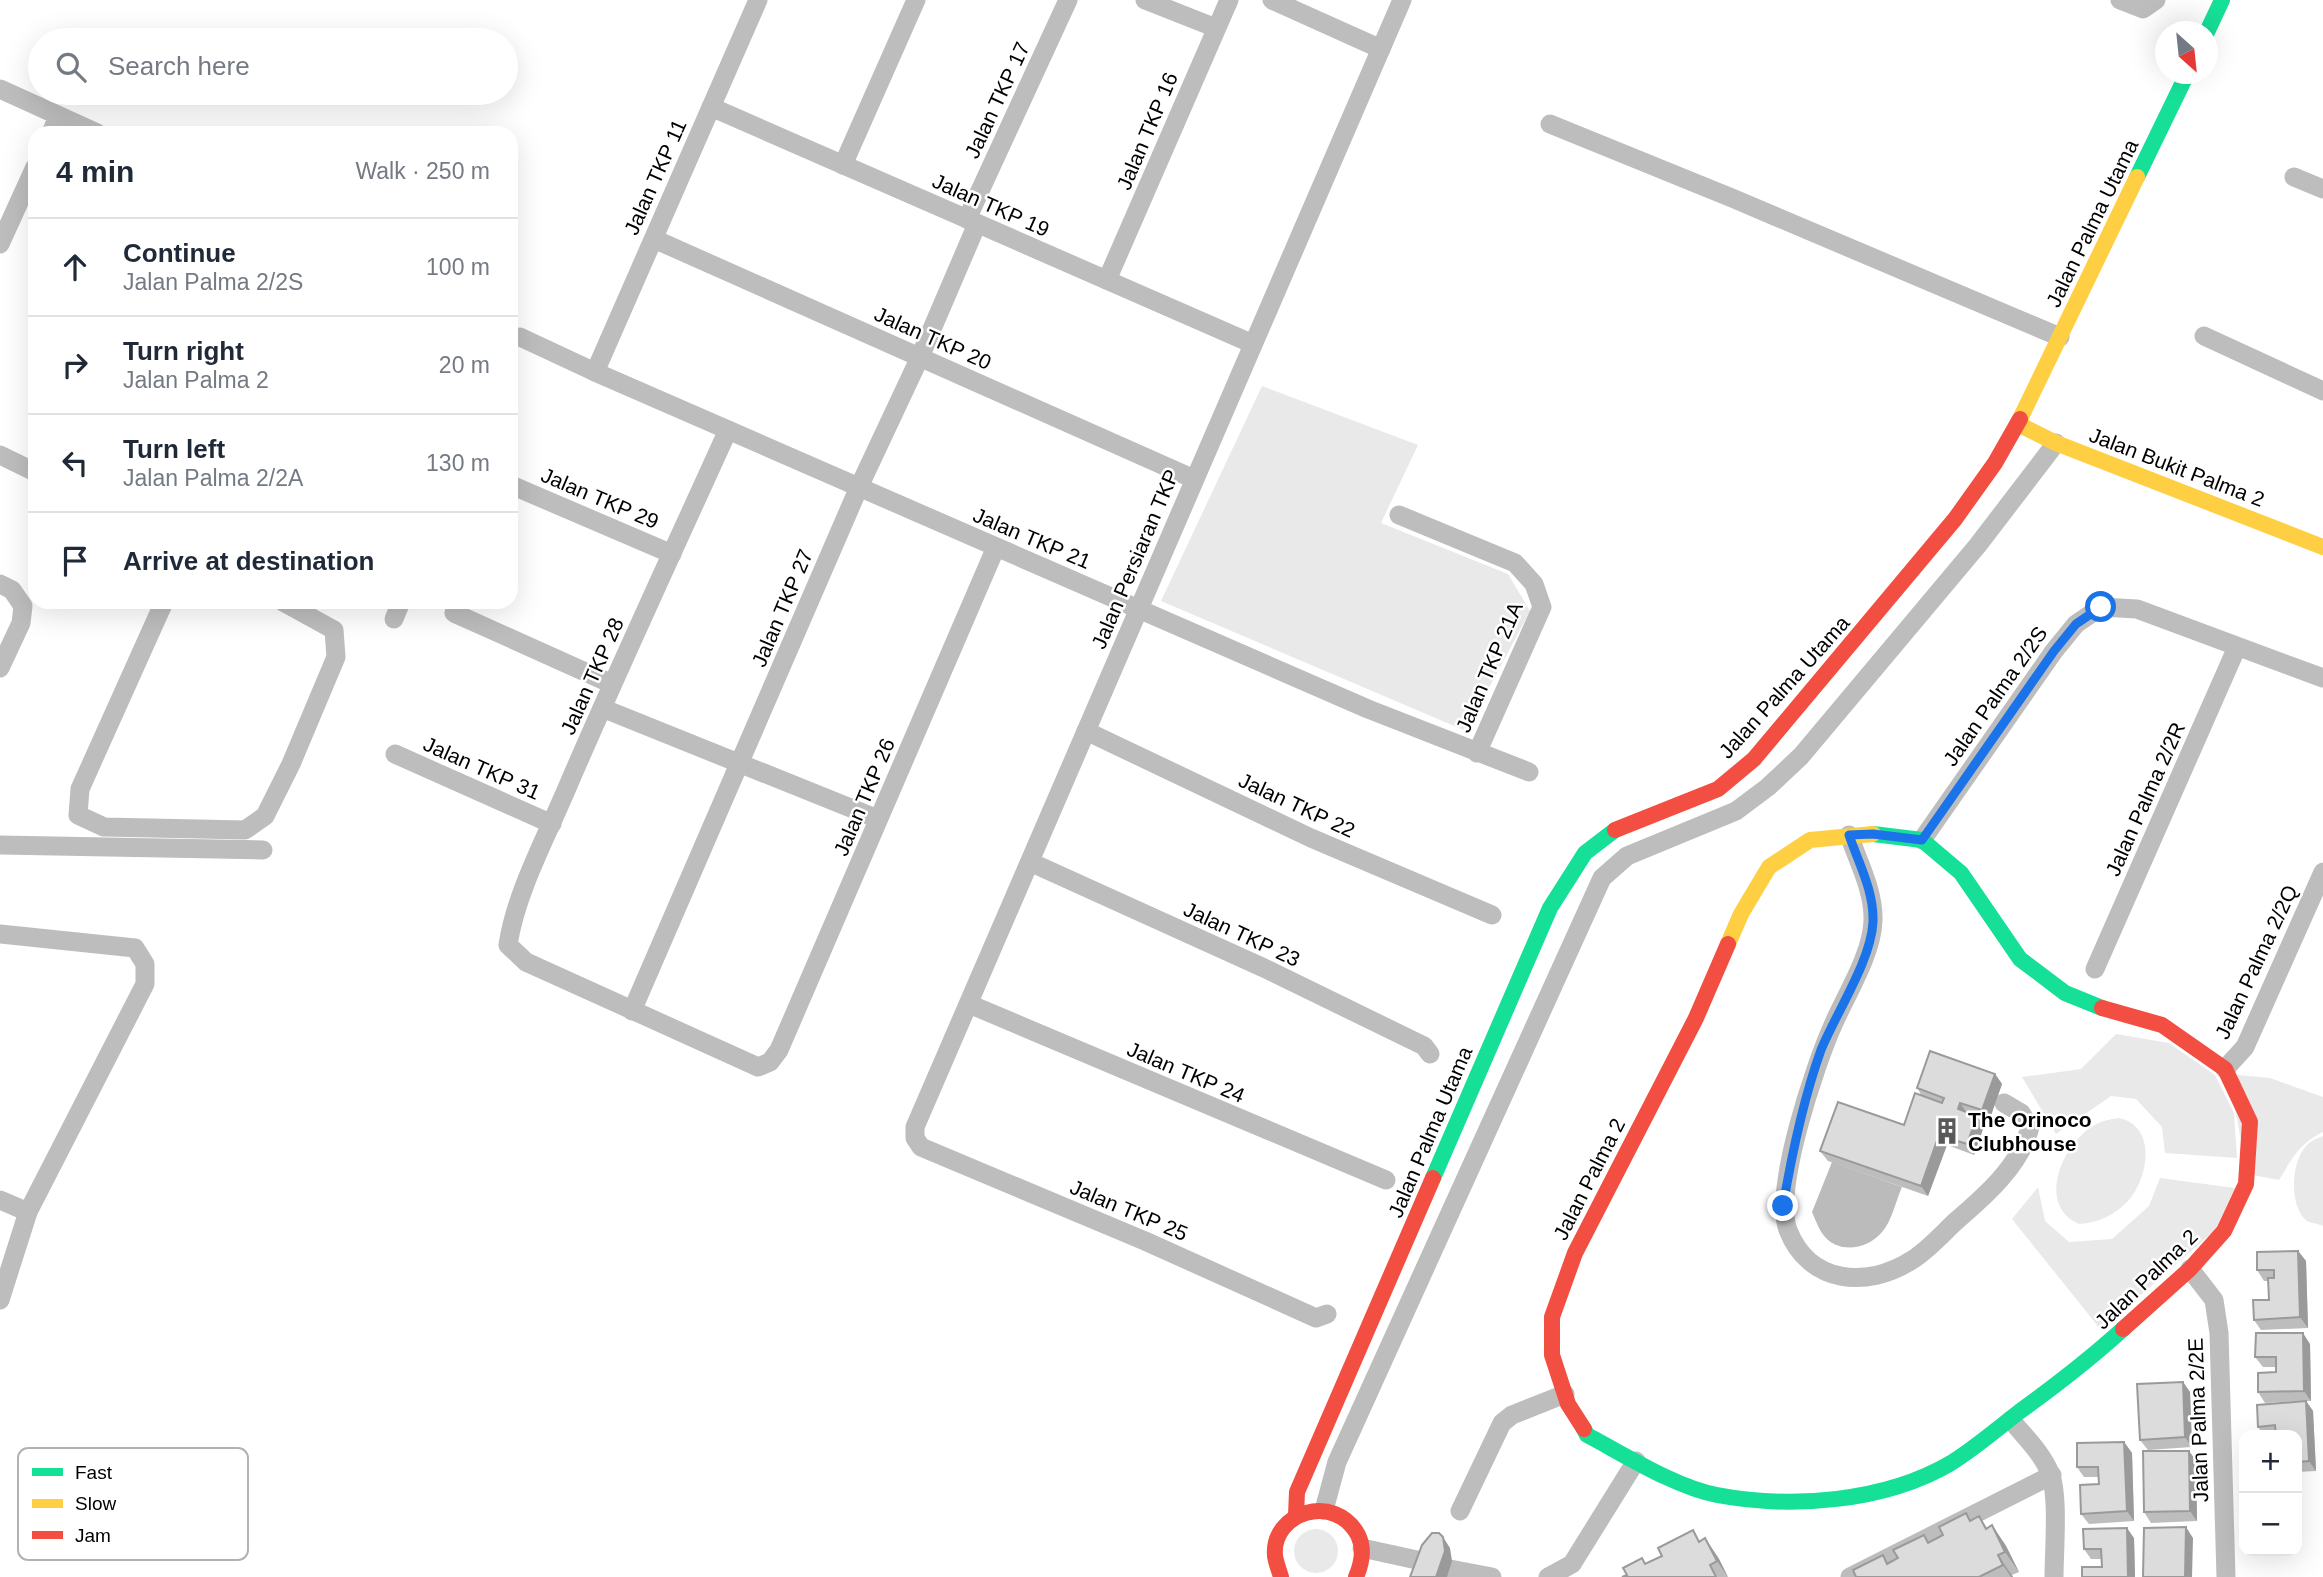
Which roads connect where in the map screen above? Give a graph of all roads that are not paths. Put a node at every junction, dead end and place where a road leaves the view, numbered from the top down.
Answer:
1 (758, 0) edge
2 (916, 0) edge
3 (1068, 0) edge
4 (1144, 0) edge
5 (1228, 0) edge
6 (1272, 0) edge
7 (1402, 0) edge
8 (2120, 0) edge
9 (2222, 0) edge
10 (2149, 5) edge
11 (2212, 21) edge
12 (1216, 28) junction
13 (1381, 49) junction
14 (2182, 84) edge
15 (0, 89) edge
16 (711, 107) junction
17 (1550, 124) dead end
18 (55, 125) edge
19 (843, 165) junction
20 (2294, 177) dead end
21 (28, 182) edge
22 (2323, 189) edge
23 (972, 221) junction
24 (653, 239) junction
25 (0, 244) edge
26 (1107, 280) junction
27 (518, 336) edge
28 (2204, 336) dead end
29 (2060, 337) junction
30 (1252, 344) junction
31 (920, 357) junction
32 (595, 372) junction
33 (2323, 390) edge
34 (2018, 424) junction
35 (728, 430) junction
36 (2056, 443) junction
37 (0, 454) edge
38 (28, 468) edge
39 (1194, 479) junction
40 (859, 487) junction
41 (518, 488) edge
42 (1399, 515) dead end
43 (996, 547) junction
44 (2323, 547) edge
45 (672, 554) junction
46 (0, 584) edge
47 (1138, 608) junction
48 (161, 609) edge
49 (296, 609) edge
50 (454, 613) dead end
51 (2237, 647) junction
52 (0, 668) edge
53 (2323, 678) edge
54 (612, 684) junction
55 (601, 708) junction
56 (1086, 731) junction
57 (1477, 753) junction
58 (395, 754) dead end
59 (739, 764) junction
60 (1530, 772) dead end
61 (878, 819) junction
62 (552, 824) junction
63 (1849, 835) junction
64 (1922, 840) junction
65 (0, 845) edge
66 (263, 850) dead end
67 (1030, 862) junction
68 (2323, 872) edge
69 (1492, 915) dead end
70 (0, 934) edge
71 (2095, 969) dead end
72 (969, 1004) junction
73 (632, 1011) junction
74 (1430, 1054) dead end
75 (2225, 1069) junction
76 (2004, 1103) dead end
77 (915, 1138) joint
78 (1386, 1180) dead end
79 (0, 1200) edge
80 (28, 1212) junction
81 (2190, 1269) junction
82 (0, 1300) edge
83 (1327, 1314) dead end
84 (1565, 1394) junction
85 (2011, 1420) junction
86 (1636, 1461) junction
87 (2052, 1475) junction
88 (1324, 1510) junction
89 (1460, 1511) dead end
90 (1296, 1516) junction
91 (1363, 1548) junction
92 (1426, 1562) edge
93 (1450, 1569) dead end
94 (1276, 1574) edge
95 (1356, 1577) edge
96 (1492, 1577) edge
97 (1548, 1577) edge
98 (1850, 1577) edge
99 (2054, 1577) edge
100 (2226, 1577) edge

1 - 16 street, Jalan TKP 11
2 - 19 street
3 - 23 street, Jalan TKP 17
4 - 12 street
5 - 12 street, Jalan TKP 16
6 - 13 street
7 - 13 street, Jalan Persiaran TKP
8 - 10 street
9 - 11 street
12 - 26 street, Jalan TKP 16
13 - 30 street, Jalan Persiaran TKP
14 - 29 street, Jalan Palma Utama
15 - 18 street
16 - 19 street, Jalan TKP 19
16 - 24 street, Jalan TKP 11
17 - 29 street
19 - 23 street, Jalan TKP 19
20 - 22 street
21 - 25 street
23 - 26 street, Jalan TKP 19
23 - 31 street, Jalan TKP 27
24 - 31 street, Jalan TKP 20
24 - 32 street, Jalan TKP 11
26 - 30 street, Jalan TKP 19
27 - 32 street, Jalan TKP 21
28 - 33 street
29 - 34 street, Jalan Palma Utama
30 - 39 street, Jalan Persiaran TKP
31 - 39 street, Jalan TKP 20
31 - 40 street, Jalan TKP 27
32 - 35 street, Jalan TKP 21
34 - 36 street, Jalan Bukit Palma 2
34 - 90 street, Jalan Palma Utama
35 - 40 street, Jalan TKP 21
35 - 45 street, Jalan TKP 28
36 - 44 street, Jalan Bukit Palma 2
36 - 88 street
37 - 38 street
39 - 47 street, Jalan Persiaran TKP
40 - 43 street, Jalan TKP 21
40 - 59 street, Jalan TKP 27
41 - 45 street, Jalan TKP 29
42 - 57 street, Jalan TKP 21A
43 - 47 street, Jalan TKP 21
43 - 61 street, Jalan TKP 26
45 - 54 street, Jalan TKP 28
46 - 52 street
47 - 56 street, Jalan Persiaran TKP
47 - 57 street, Jalan TKP 21
48 - 49 street
50 - 54 street
51 - 53 street, Jalan Palma 2/2S
51 - 64 street, Jalan Palma 2/2S
51 - 71 street, Jalan Palma 2/2R
54 - 55 street, Jalan TKP 28
55 - 59 street
55 - 62 street, Jalan TKP 28
56 - 67 street, Jalan Persiaran TKP
56 - 69 street, Jalan TKP 22
57 - 60 street, Jalan TKP 21
58 - 62 street, Jalan TKP 31
59 - 61 street
59 - 73 street, Jalan TKP 27
61 - 73 street, Jalan TKP 26
62 - 73 street, Jalan TKP 28
63 - 64 street, Jalan Palma 2
63 - 76 street
63 - 84 street, Jalan Palma 2
64 - 75 street, Jalan Palma 2
65 - 66 street
67 - 72 street, Jalan Persiaran TKP
67 - 74 street, Jalan TKP 23
68 - 75 street, Jalan Palma 2/2Q
70 - 80 street
72 - 77 street, Jalan Persiaran TKP
72 - 78 street, Jalan TKP 24
75 - 81 street, Jalan Palma 2
77 - 83 street, Jalan TKP 25
79 - 80 street
80 - 82 street
81 - 85 street, Jalan Palma 2
81 - 100 street, Jalan Palma 2/2E
84 - 86 street, Jalan Palma 2
84 - 89 street
85 - 86 street, Jalan Palma 2
85 - 87 street
86 - 97 street
87 - 98 street
87 - 99 street
88 - 90 street
88 - 91 street
90 - 94 street
91 - 92 street
91 - 95 street
93 - 96 street

